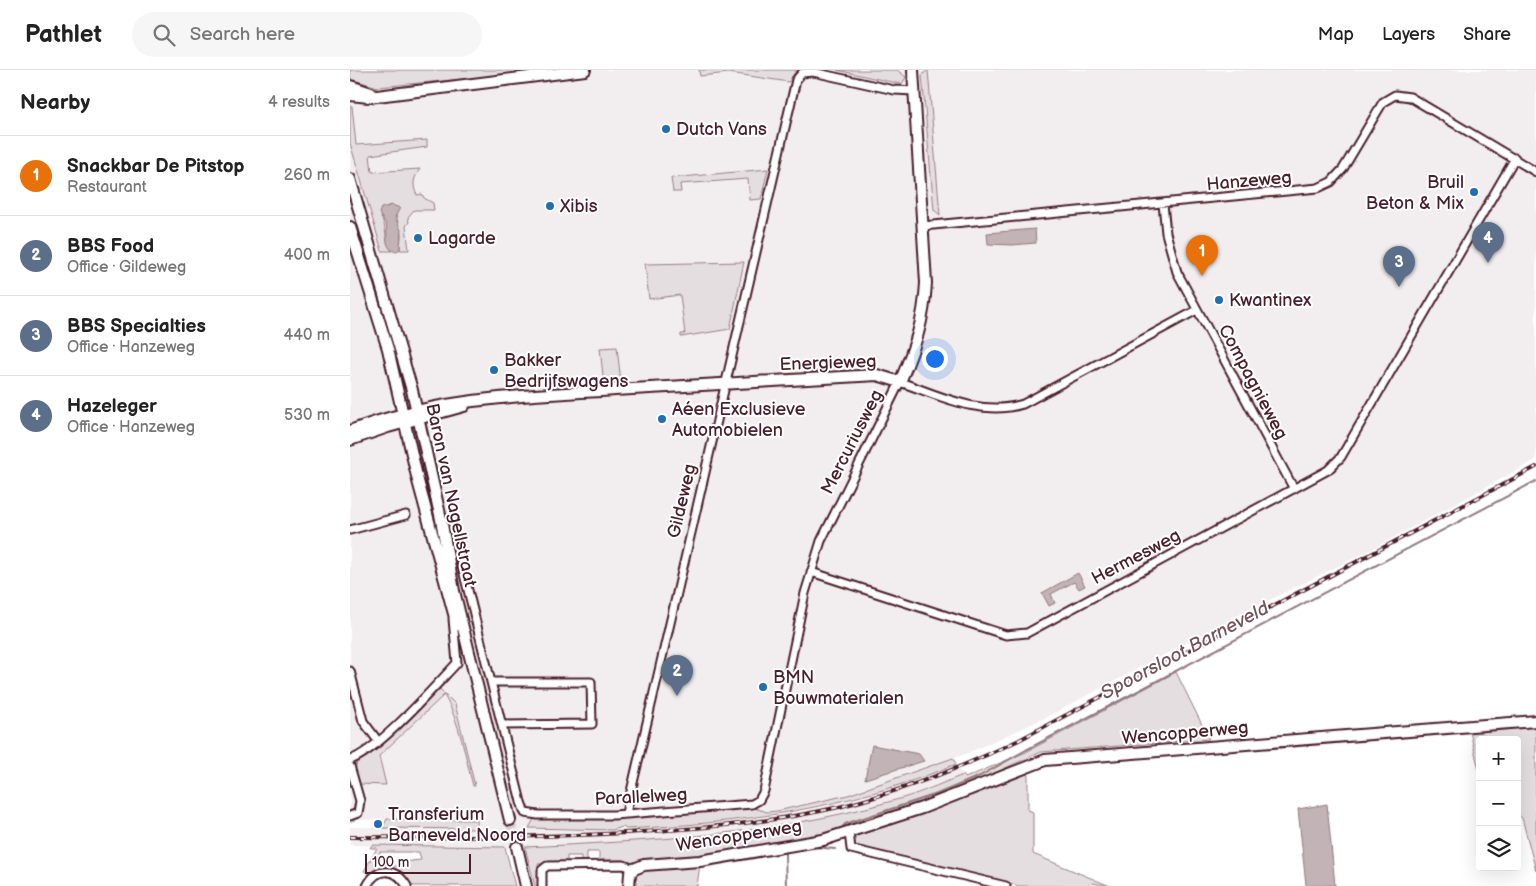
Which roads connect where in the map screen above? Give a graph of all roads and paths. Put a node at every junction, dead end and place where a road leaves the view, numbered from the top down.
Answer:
1 (585, 70) edge
2 (912, 70) edge
3 (350, 86) edge
4 (914, 91) junction
5 (384, 93) junction
6 (350, 95) edge
7 (1515, 158) junction
8 (1536, 172) edge
9 (350, 179) edge
10 (1163, 204) junction
11 (924, 226) junction
12 (350, 227) edge
13 (1198, 310) junction
14 (900, 382) junction
15 (724, 384) junction
16 (418, 414) junction
17 (405, 417) junction
18 (350, 431) edge
19 (350, 440) edge
20 (1294, 489) junction
21 (406, 515) dead end
22 (350, 530) edge
23 (461, 552) dead end
24 (810, 572) junction
25 (452, 613) junction
26 (350, 671) edge
27 (491, 682) junction
28 (1536, 721) edge
29 (502, 725) junction
30 (378, 741) junction
31 (350, 760) edge
32 (350, 766) edge
33 (758, 802) joint
34 (626, 813) junction
35 (350, 816) edge
36 (849, 832) junction
37 (634, 869) junction
38 (367, 886) edge
39 (407, 886) edge
40 (521, 886) edge
41 (526, 886) edge
42 (542, 886) edge
43 (629, 886) edge
44 (1006, 886) edge

1 - 5 street
2 - 4 street, Mercuriusweg
3 - 5 street
4 - 11 street, Mercuriusweg
4 - 15 street, Gildeweg
5 - 6 street
7 - 8 street, Hanzeweg
7 - 10 street, Hanzeweg
7 - 20 street, Hermesweg
9 - 16 street, Baron van Nagellstraat
10 - 11 street, Hanzeweg
10 - 13 street, Compagnieweg
11 - 14 street, Mercuriusweg
12 - 17 street, Baron van Nagellstraat
13 - 14 street, Energieweg
13 - 20 street, Compagnieweg
14 - 15 street, Energieweg
14 - 24 street, Mercuriusweg
15 - 16 street, Energieweg
15 - 34 street, Gildeweg
16 - 17 street, Energieweg
16 - 25 street, Baron van Nagellstraat
17 - 18 street
17 - 19 street
17 - 25 street, Baron van Nagellstraat
20 - 24 street, Hermesweg
21 - 22 street
23 - 27 street
24 - 33 street, Mercuriusweg
25 - 30 street, Baron van Nagellstraat
26 - 30 street
27 - 29 street
27 - 29 street
28 - 36 street, Wencopperweg
29 - 34 street, Parallelweg
30 - 31 street
32 - 35 street
33 - 34 street, Parallelweg
36 - 37 street, Wencopperweg
36 - 44 street
37 - 42 street, Wencopperweg
37 - 43 street
38 - 39 street
40 - 41 street

